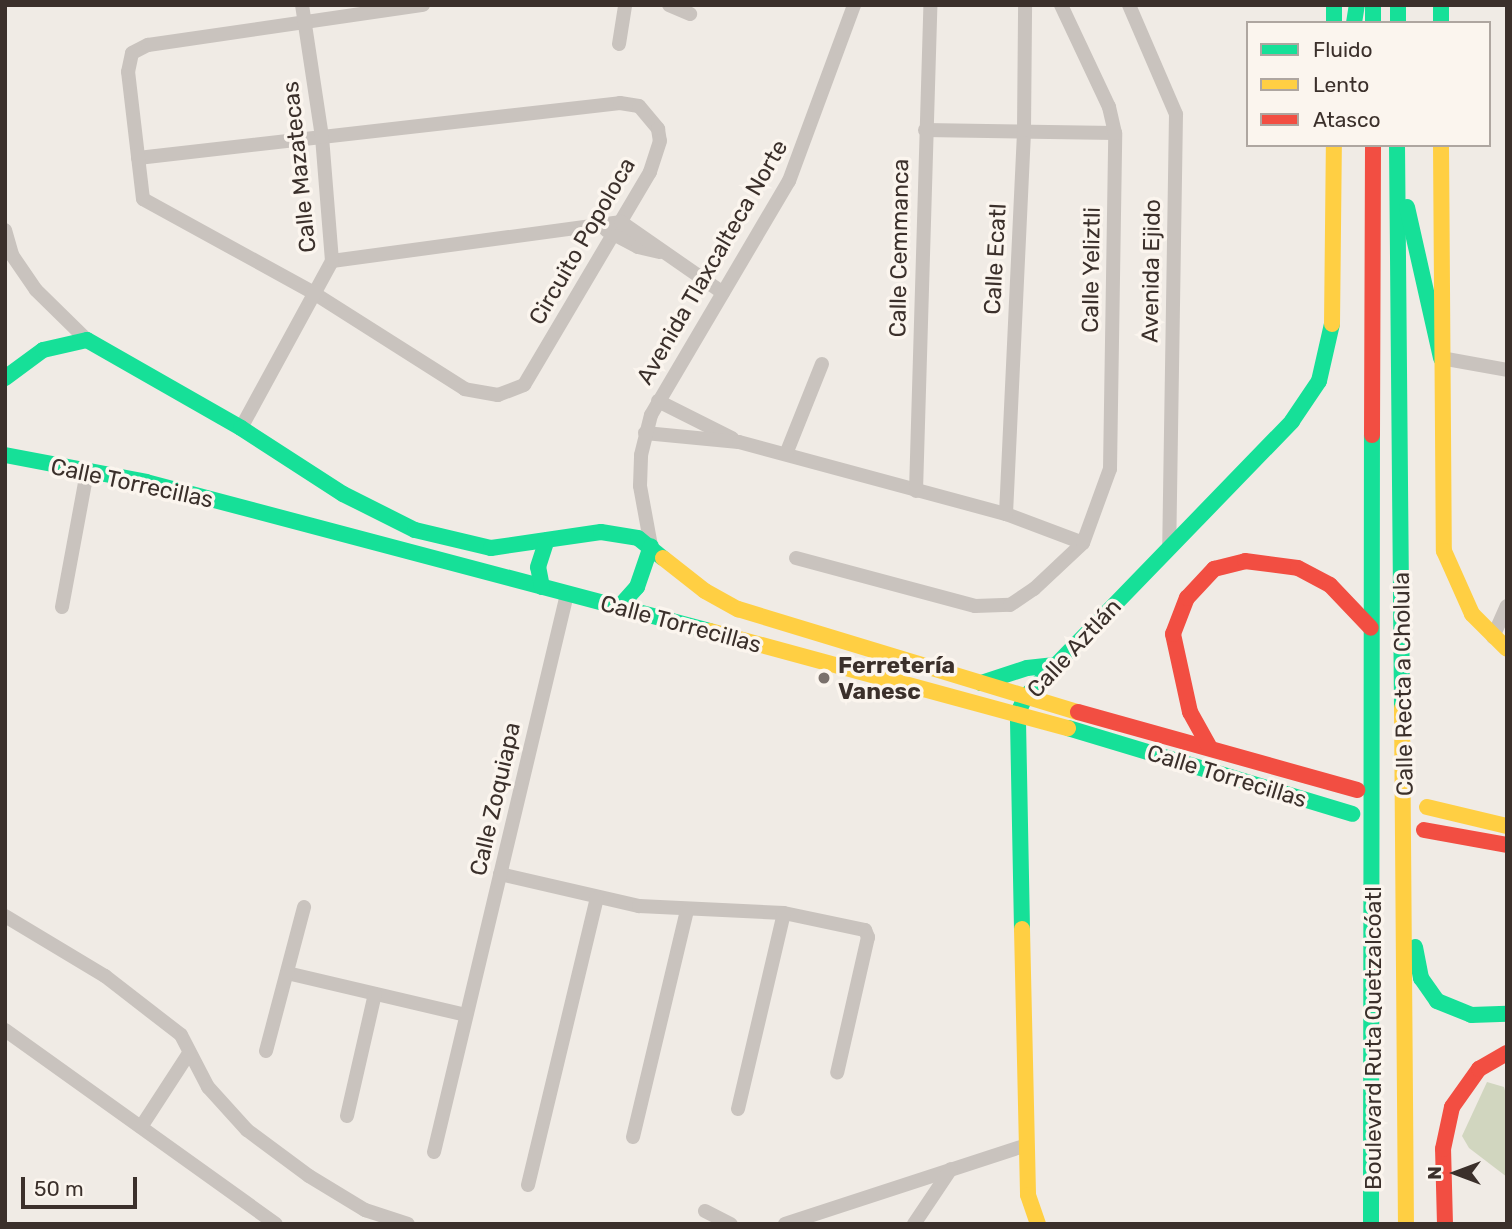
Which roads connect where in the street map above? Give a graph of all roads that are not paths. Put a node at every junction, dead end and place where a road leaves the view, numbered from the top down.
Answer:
1 (302, 5) edge
2 (423, 5) edge
3 (625, 5) edge
4 (669, 5) edge
5 (854, 5) edge
6 (930, 5) edge
7 (1025, 5) edge
8 (1061, 5) edge
9 (1129, 5) edge
10 (690, 14) dead end
11 (305, 22) junction
12 (619, 44) dead end
13 (925, 130) junction
14 (1024, 130) junction
15 (1115, 133) junction
16 (322, 137) junction
17 (1334, 147) edge
18 (1373, 147) edge
19 (1397, 147) edge
20 (1441, 147) edge
21 (138, 158) junction
22 (1397, 164) junction
23 (617, 228) junction
24 (5, 230) edge
25 (332, 261) junction
26 (314, 293) junction
27 (723, 293) junction
28 (87, 340) junction
29 (1441, 358) junction
30 (822, 364) dead end
31 (1507, 370) edge
32 (5, 378) edge
33 (658, 401) junction
34 (241, 428) junction
35 (645, 433) junction
36 (740, 442) junction
37 (786, 454) junction
38 (5, 455) edge
39 (87, 472) junction
40 (916, 491) junction
41 (1006, 514) junction
42 (547, 540) junction
43 (1083, 543) junction
44 (651, 545) junction
45 (1169, 548) junction
46 (796, 558) dead end
47 (542, 587) junction
48 (567, 594) junction
49 (1507, 606) edge
50 (62, 607) dead end
51 (619, 607) junction
52 (1371, 628) junction
53 (1493, 637) junction
54 (1507, 649) edge
55 (1055, 666) junction
56 (981, 683) junction
57 (1025, 697) junction
58 (1018, 713) junction
59 (1210, 748) junction
60 (1357, 790) dead end
61 (1427, 807) dead end
62 (1352, 814) dead end
63 (1507, 826) edge
64 (1424, 830) dead end
65 (1507, 845) edge
66 (1374, 852) joint
67 (500, 874) junction
68 (1405, 896) junction
69 (597, 898) junction
70 (304, 906) dead end
71 (687, 911) junction
72 (784, 913) junction
73 (5, 916) edge
74 (286, 973) junction
75 (375, 994) junction
76 (1507, 1014) edge
77 (466, 1015) junction
78 (5, 1030) edge
79 (266, 1052) dead end
80 (189, 1053) junction
81 (1507, 1053) edge
82 (837, 1073) dead end
83 (738, 1109) dead end
84 (347, 1116) dead end
85 (141, 1126) junction
86 (633, 1137) dead end
87 (1026, 1145) junction
88 (434, 1152) dead end
89 (951, 1170) junction
90 (528, 1185) dead end
91 (705, 1210) dead end
92 (1032, 1221) edge
93 (276, 1224) edge
94 (408, 1224) edge
95 (731, 1224) edge
96 (785, 1224) edge
97 (914, 1224) edge
98 (1371, 1224) edge
99 (1406, 1224) edge
100 (1445, 1224) edge

1 - 11 street, Calle Mazatecas
2 - 11 street
3 - 12 street
4 - 10 street
5 - 27 street, Avenida Tlaxcalteca Norte
6 - 13 street, Calle Cemmanca
7 - 14 street, Calle Ecatl
8 - 15 street, Calle Yeliztli
9 - 45 street, Avenida Ejido
11 - 16 street, Calle Mazatecas
11 - 21 street
13 - 14 street
13 - 40 street, Calle Cemmanca
14 - 15 street
14 - 41 street, Calle Ecatl
15 - 43 street, Calle Yeliztli
16 - 21 street, Circuito Popoloca
16 - 23 street, Circuito Popoloca
16 - 25 street, Calle Mazatecas
17 - 45 main road, Calle Aztlán
18 - 52 main road, Calle Recta a Cholula
19 - 22 main road, Calle Recta a Cholula
20 - 29 main road, Calle Recta a Cholula
21 - 26 street, Circuito Popoloca
22 - 29 main road
22 - 68 main road, Calle Recta a Cholula
23 - 25 street
23 - 26 street, Circuito Popoloca
23 - 27 street
24 - 28 street
25 - 26 street, Calle Mazatecas
26 - 34 street, Calle Mazatecas
27 - 33 street, Avenida Tlaxcalteca Norte
28 - 32 main road
28 - 34 main road, Calle Torrecillas
29 - 31 street
29 - 53 main road, Calle Recta a Cholula
30 - 37 street
33 - 35 street, Avenida Tlaxcalteca Norte
33 - 36 street
34 - 42 main road, Calle Torrecillas
35 - 36 street
35 - 44 street, Avenida Tlaxcalteca Norte
36 - 37 street
37 - 40 street
38 - 39 main road, Calle Torrecillas
39 - 47 main road, Calle Torrecillas
39 - 50 street
40 - 41 street
41 - 43 street
42 - 44 main road, Calle Torrecillas
42 - 47 main road
43 - 46 street
44 - 51 main road
44 - 56 main road, Calle Torrecillas
45 - 55 main road, Calle Aztlán
47 - 48 main road, Calle Torrecillas
48 - 51 main road, Calle Torrecillas
48 - 67 street, Calle Zoquiapa
49 - 53 street
51 - 58 main road, Calle Torrecillas
52 - 59 main road
52 - 66 main road, Calle Recta a Cholula
53 - 54 main road, Calle Recta a Cholula
55 - 56 main road
55 - 57 main road, Calle Aztlán
56 - 57 main road, Calle Torrecillas
57 - 58 main road, Calle Aztlán
57 - 59 main road, Calle Torrecillas
58 - 62 main road, Calle Torrecillas
58 - 87 main road, Calle Aztlán
59 - 60 main road, Calle Torrecillas
61 - 63 main road
64 - 65 main road
66 - 98 main road, Boulevard Ruta Quetzalcóatl
67 - 69 street
67 - 77 street, Calle Zoquiapa
68 - 76 main road
68 - 99 main road, Calle Recta a Cholula
69 - 71 street
69 - 90 street
70 - 74 street
71 - 72 street
71 - 86 street
72 - 82 street
72 - 83 street
73 - 80 street
74 - 75 street
74 - 79 street
75 - 77 street
75 - 84 street
77 - 88 street, Calle Zoquiapa
78 - 85 street
80 - 85 street
80 - 94 street
81 - 100 main road
85 - 93 street
87 - 89 street
87 - 92 main road, Calle Aztlán
89 - 96 street
89 - 97 street
91 - 95 street

